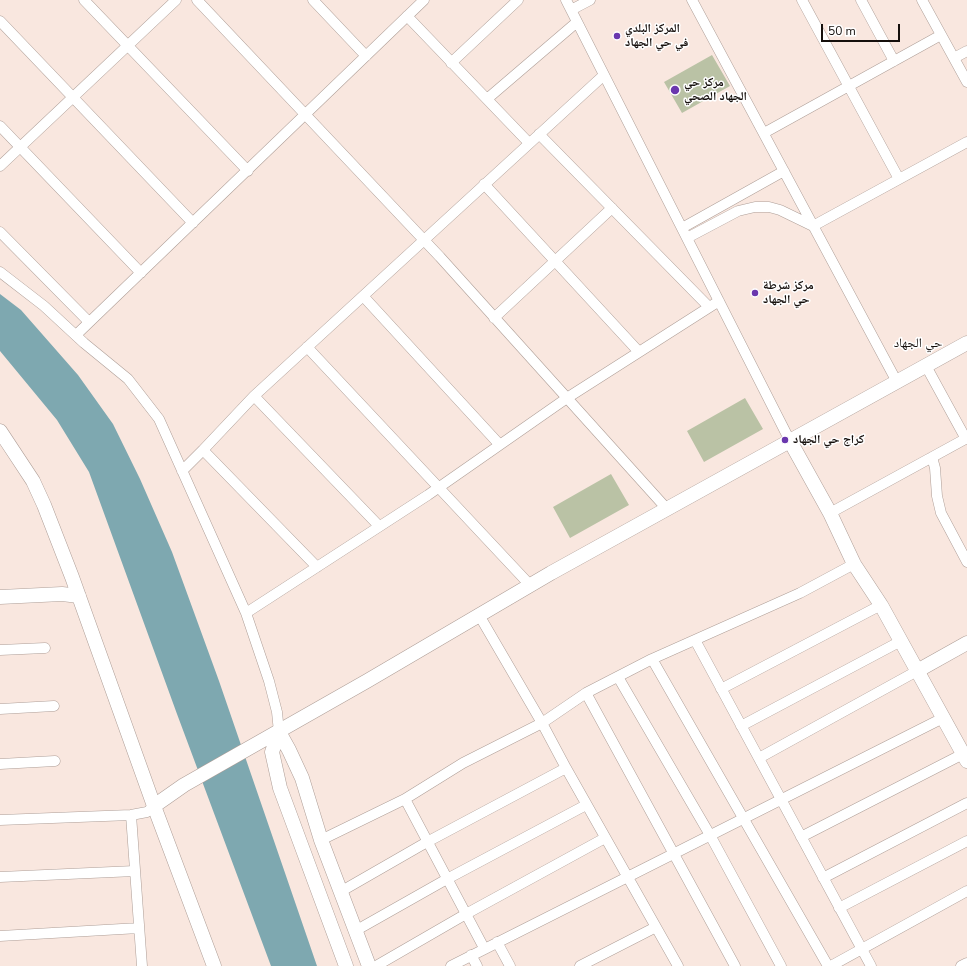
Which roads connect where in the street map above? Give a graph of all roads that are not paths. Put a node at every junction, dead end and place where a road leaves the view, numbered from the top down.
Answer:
1 (84, 0) edge
2 (176, 0) edge
3 (197, 0) edge
4 (313, 0) edge
5 (518, 0) edge
6 (566, 0) edge
7 (590, 0) edge
8 (692, 0) edge
9 (802, 0) edge
10 (861, 0) edge
11 (922, 0) edge
12 (419, 1) edge
13 (571, 10) junction
14 (407, 16) junction
15 (0, 21) edge
16 (577, 22) junction
17 (941, 35) junction
18 (127, 46) junction
19 (967, 51) edge
20 (366, 56) junction
21 (954, 58) junction
22 (894, 61) junction
23 (452, 62) junction
24 (604, 75) junction
25 (967, 81) edge
26 (849, 86) junction
27 (72, 98) junction
28 (487, 99) junction
29 (306, 115) junction
30 (0, 126) edge
31 (764, 133) junction
32 (539, 134) junction
33 (967, 142) edge
34 (529, 143) junction
35 (20, 147) junction
36 (0, 166) edge
37 (248, 171) junction
38 (784, 171) junction
39 (899, 179) junction
40 (484, 184) junction
41 (612, 208) junction
42 (193, 223) junction
43 (813, 226) junction
44 (682, 228) junction
45 (0, 232) edge
46 (687, 238) junction
47 (423, 240) junction
48 (555, 262) junction
49 (0, 272) edge
50 (141, 273) junction
51 (362, 296) junction
52 (719, 301) junction
53 (709, 307) junction
54 (494, 318) junction
55 (89, 322) junction
56 (76, 335) junction
57 (967, 343) edge
58 (307, 347) junction
59 (639, 352) junction
60 (926, 366) junction
61 (897, 382) junction
62 (254, 396) junction
63 (567, 398) junction
64 (0, 431) edge
65 (966, 439) edge
66 (790, 441) junction
67 (499, 444) junction
68 (203, 450) junction
69 (932, 457) junction
70 (182, 471) junction
71 (438, 487) junction
72 (667, 509) junction
73 (830, 513) junction
74 (379, 526) junction
75 (967, 562) edge
76 (854, 564) junction
77 (317, 567) junction
78 (530, 585) junction
79 (79, 596) junction
80 (0, 597) edge
81 (881, 605) junction
82 (246, 613) junction
83 (479, 615) junction
84 (695, 640) junction
85 (901, 641) junction
86 (967, 643) edge
87 (45, 648) dead end
88 (0, 650) edge
89 (652, 658) junction
90 (917, 671) junction
91 (618, 677) junction
92 (721, 690) junction
93 (586, 693) junction
94 (54, 706) dead end
95 (0, 708) edge
96 (943, 718) junction
97 (542, 723) junction
98 (741, 726) junction
99 (279, 732) junction
100 (965, 757) edge
101 (758, 758) junction
102 (55, 761) dead end
103 (0, 764) edge
104 (566, 768) junction
105 (405, 799) junction
106 (780, 799) junction
107 (967, 803) edge
108 (586, 805) junction
109 (154, 806) junction
110 (131, 815) junction
111 (744, 818) junction
112 (0, 820) edge
113 (710, 835) junction
114 (801, 837) junction
115 (606, 838) junction
116 (321, 840) junction
117 (967, 841) edge
118 (427, 842) junction
119 (674, 853) junction
120 (135, 871) junction
121 (0, 876) edge
122 (627, 876) junction
123 (823, 878) junction
124 (447, 879) junction
125 (967, 891) edge
126 (340, 892) junction
127 (839, 908) junction
128 (466, 914) junction
129 (656, 927) junction
130 (139, 928) junction
131 (355, 931) junction
132 (0, 936) edge
133 (497, 942) junction
134 (484, 948) junction
135 (862, 949) junction
136 (471, 955) junction
137 (967, 963) edge
138 (142, 966) edge
139 (214, 966) edge
140 (346, 966) edge
141 (369, 966) edge
142 (376, 966) edge
143 (451, 966) edge
144 (477, 966) edge
145 (510, 966) edge
146 (580, 966) edge
147 (678, 966) edge
148 (734, 966) edge
149 (782, 966) edge
150 (829, 966) edge
151 (871, 966) edge
152 (961, 966) edge

1 - 18 street
2 - 18 street
3 - 29 street
4 - 20 street
5 - 23 street
6 - 13 street
7 - 13 street
8 - 31 street
9 - 26 street
10 - 22 street
11 - 17 street
12 - 14 street
13 - 16 street
14 - 20 street
14 - 23 street
15 - 27 street
16 - 24 street
16 - 28 street
17 - 21 street
17 - 22 street
18 - 27 street
18 - 37 street
19 - 21 street
20 - 29 street
21 - 25 street
22 - 26 street
23 - 28 street
24 - 32 street
24 - 44 street
26 - 31 street
26 - 39 street
27 - 35 street
27 - 42 street
28 - 34 street
29 - 37 street
29 - 47 street
30 - 35 street
31 - 38 street
32 - 34 street
32 - 41 street
33 - 39 street
34 - 40 street
35 - 36 street
35 - 50 street
37 - 42 street
38 - 43 street
38 - 44 street
39 - 43 street
40 - 47 street
40 - 48 street
41 - 48 street
41 - 53 street
42 - 50 street
43 - 46 street
43 - 61 street
44 - 46 street
45 - 55 street
46 - 52 street
47 - 51 street
47 - 54 street
48 - 54 street
48 - 59 street
49 - 56 street
50 - 55 street
51 - 58 street
51 - 67 street
52 - 53 street
52 - 66 street
53 - 59 street
54 - 63 street
55 - 56 street
56 - 70 street
57 - 60 street
58 - 62 street
58 - 71 street
59 - 63 street
60 - 61 street
60 - 65 street
61 - 66 street
62 - 68 street
62 - 74 street
63 - 67 street
63 - 72 street
64 - 79 street
65 - 69 street
66 - 72 street
66 - 73 street
67 - 71 street
68 - 70 street
68 - 77 street
69 - 73 street
69 - 75 street
70 - 82 street
71 - 74 street
71 - 78 street
72 - 78 street
73 - 76 street
74 - 77 street
76 - 81 street
76 - 84 street
77 - 82 street
78 - 83 street
79 - 80 street
79 - 109 street
81 - 85 street
81 - 92 street
82 - 99 street
83 - 97 street
83 - 99 street
84 - 89 street
84 - 92 street
85 - 90 street
85 - 98 street
86 - 90 street
87 - 88 street
89 - 91 street
89 - 111 street
90 - 96 street
90 - 101 street
91 - 93 street
91 - 113 street
92 - 98 street
93 - 97 street
93 - 119 street
94 - 95 street
96 - 100 street
96 - 106 street
97 - 104 street
97 - 105 street
98 - 101 street
99 - 109 street
99 - 116 street
99 - 140 street
100 - 114 street
101 - 106 street
102 - 103 street
104 - 108 street
104 - 118 street
105 - 116 street
105 - 118 street
106 - 111 street
106 - 114 street
107 - 123 street
108 - 115 street
108 - 124 street
109 - 110 street
109 - 139 street
110 - 112 street
110 - 120 street
111 - 113 street
111 - 150 street
113 - 119 street
113 - 149 street
114 - 123 street
115 - 122 street
115 - 128 street
116 - 126 street
117 - 127 street
118 - 124 street
118 - 126 street
119 - 122 street
119 - 148 street
120 - 121 street
120 - 130 street
122 - 129 street
122 - 133 street
123 - 127 street
124 - 128 street
124 - 131 street
125 - 135 street
126 - 131 street
127 - 135 street
128 - 134 street
128 - 142 street
129 - 146 street
129 - 147 street
130 - 132 street
130 - 138 street
131 - 141 street
133 - 134 street
133 - 145 street
134 - 136 street
135 - 150 street
135 - 151 street
136 - 143 street
136 - 144 street
137 - 152 street

